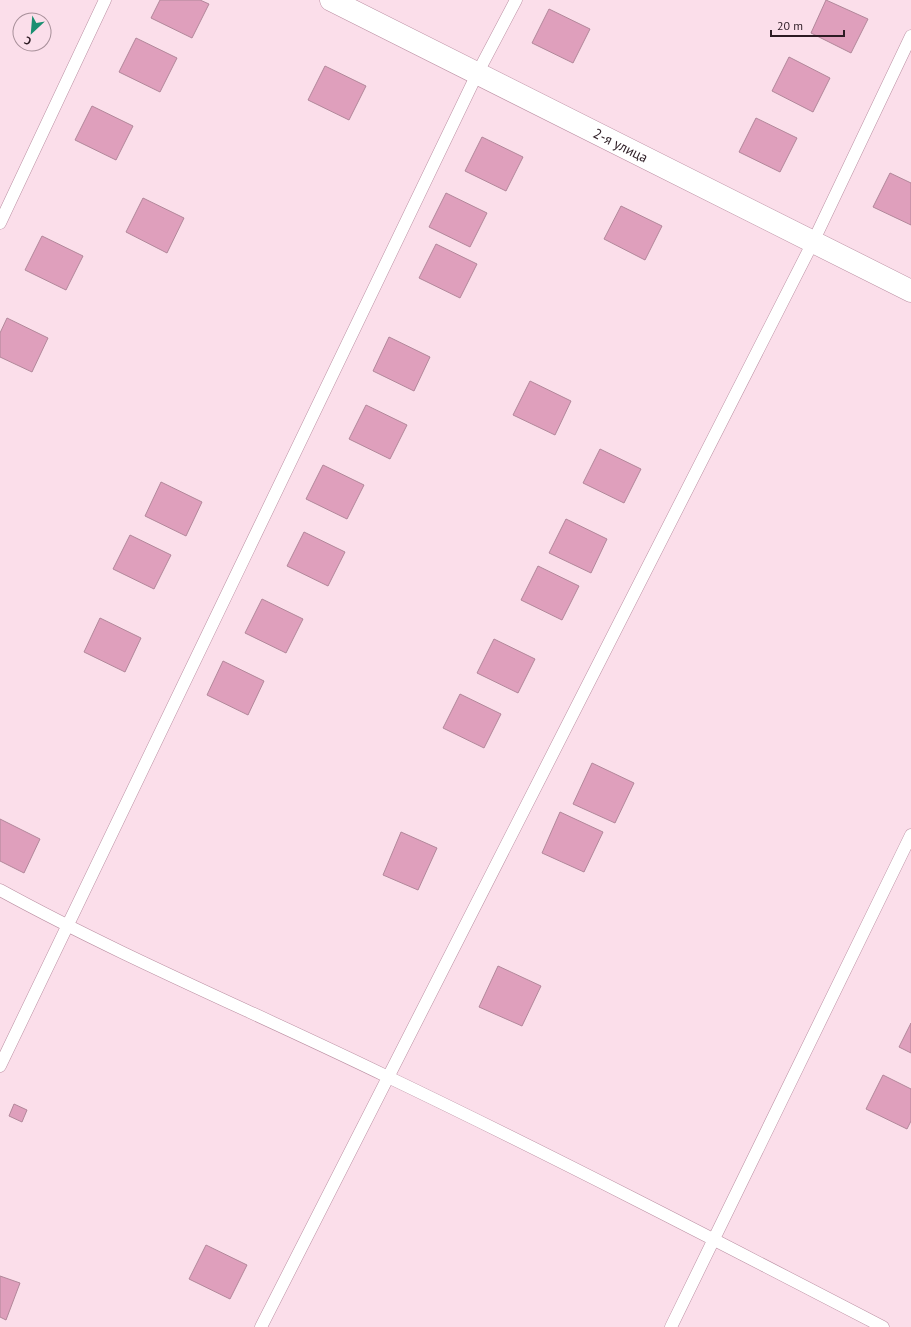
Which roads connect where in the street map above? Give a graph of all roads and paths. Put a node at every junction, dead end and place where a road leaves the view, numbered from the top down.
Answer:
1 (105, 0) edge
2 (331, 0) edge
3 (516, 0) edge
4 (911, 36) edge
5 (477, 74) junction
6 (0, 223) edge
7 (812, 242) junction
8 (911, 291) edge
9 (911, 835) edge
10 (0, 890) edge
11 (67, 927) junction
12 (0, 1066) edge
13 (388, 1077) junction
14 (714, 1239) junction
15 (261, 1327) edge
16 (671, 1327) edge
17 (883, 1327) edge

1 - 6 lane
2 - 5 street, 2-я улица
3 - 5 lane
4 - 7 lane
5 - 7 street, 2-я улица
5 - 11 lane
7 - 8 street, 2-я улица
7 - 13 lane
9 - 14 lane
10 - 11 lane
11 - 12 lane
11 - 13 lane
13 - 14 lane
13 - 15 lane
14 - 16 lane
14 - 17 lane

